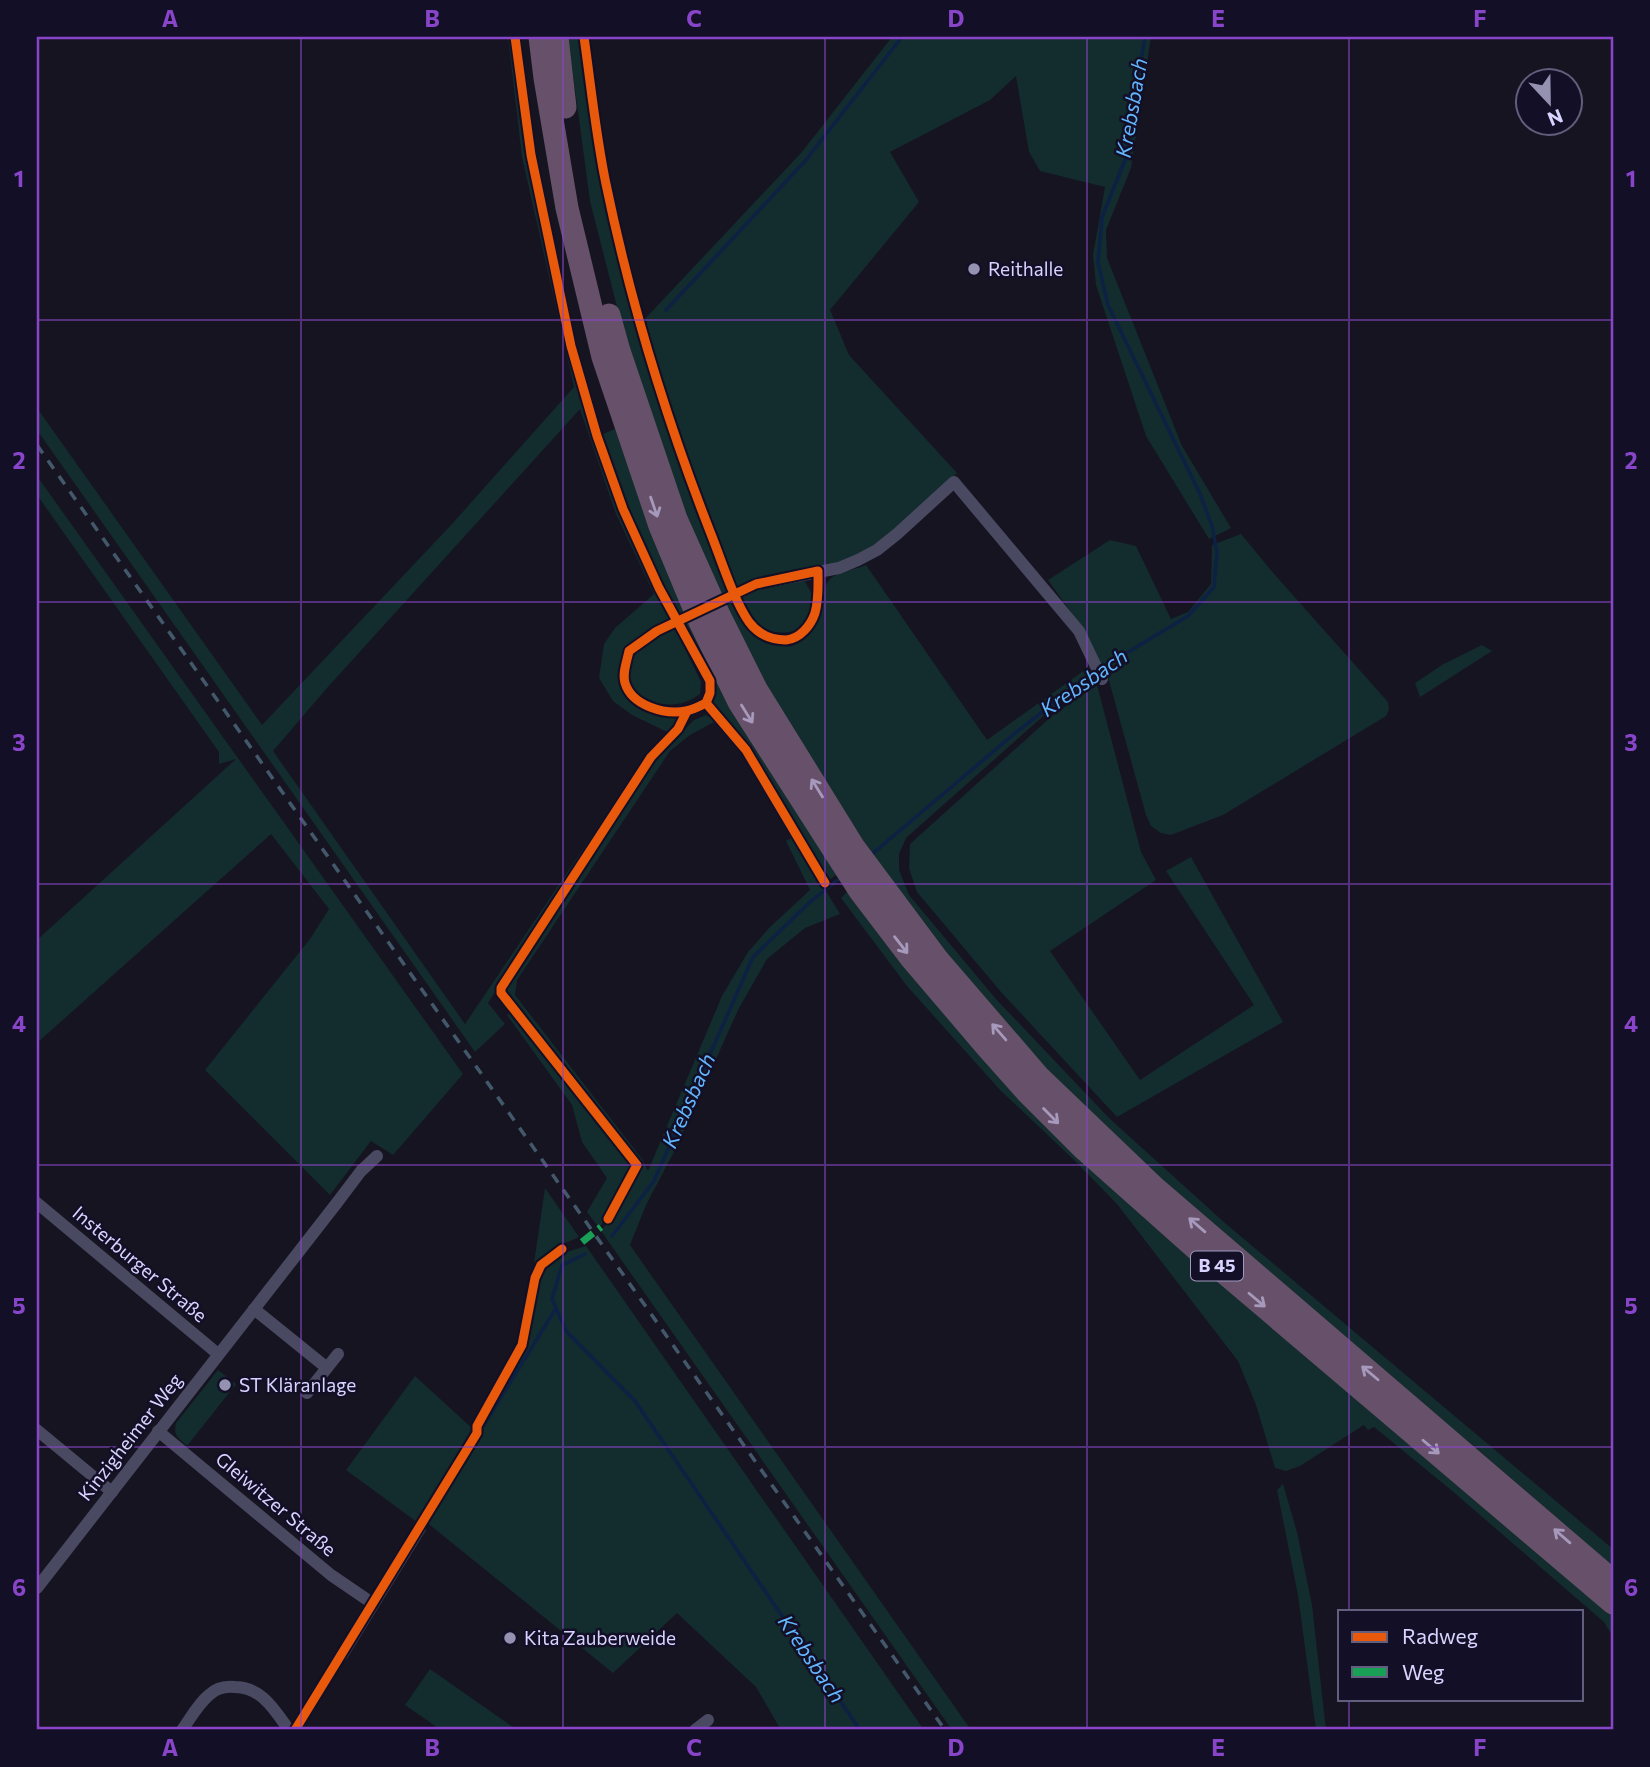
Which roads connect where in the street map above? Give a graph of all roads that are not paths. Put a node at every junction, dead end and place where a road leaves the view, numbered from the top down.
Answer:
1 (515, 37) edge
2 (540, 37) edge
3 (557, 37) edge
4 (1102, 679) dead end
5 (706, 703) junction
6 (845, 852) junction
7 (825, 883) dead end
8 (868, 885) junction
9 (377, 1156) dead end
10 (37, 1203) edge
11 (254, 1309) junction
12 (218, 1354) junction
13 (338, 1354) dead end
14 (327, 1368) junction
15 (307, 1393) dead end
16 (37, 1430) edge
17 (159, 1431) junction
18 (112, 1492) junction
19 (420, 1528) dead end
20 (1613, 1581) edge
21 (37, 1588) edge
22 (372, 1603) junction
23 (1613, 1604) edge
24 (342, 1655) dead end
25 (708, 1720) dead end
26 (182, 1730) edge
27 (289, 1730) edge
28 (695, 1730) edge

1 - 5 street
2 -> 6 highway, B 45
6 -> 3 highway, B 45
4 - 5 street, bridge
5 - 7 street
6 - 8 highway, B 45
20 -> 8 highway, B 45
8 -> 23 highway, B 45
9 - 11 street, Kinzigheimer Weg
10 - 12 street, Insterburger Straße
11 - 12 street, Kinzigheimer Weg
11 - 14 street
12 - 17 street, Kinzigheimer Weg
13 - 14 street
14 - 15 street
16 - 18 street
17 - 18 street, Kinzigheimer Weg
17 - 22 street, Gleiwitzer Straße
18 - 21 street, Kinzigheimer Weg
19 - 22 street
22 - 24 street
25 - 28 street
26 - 27 street

